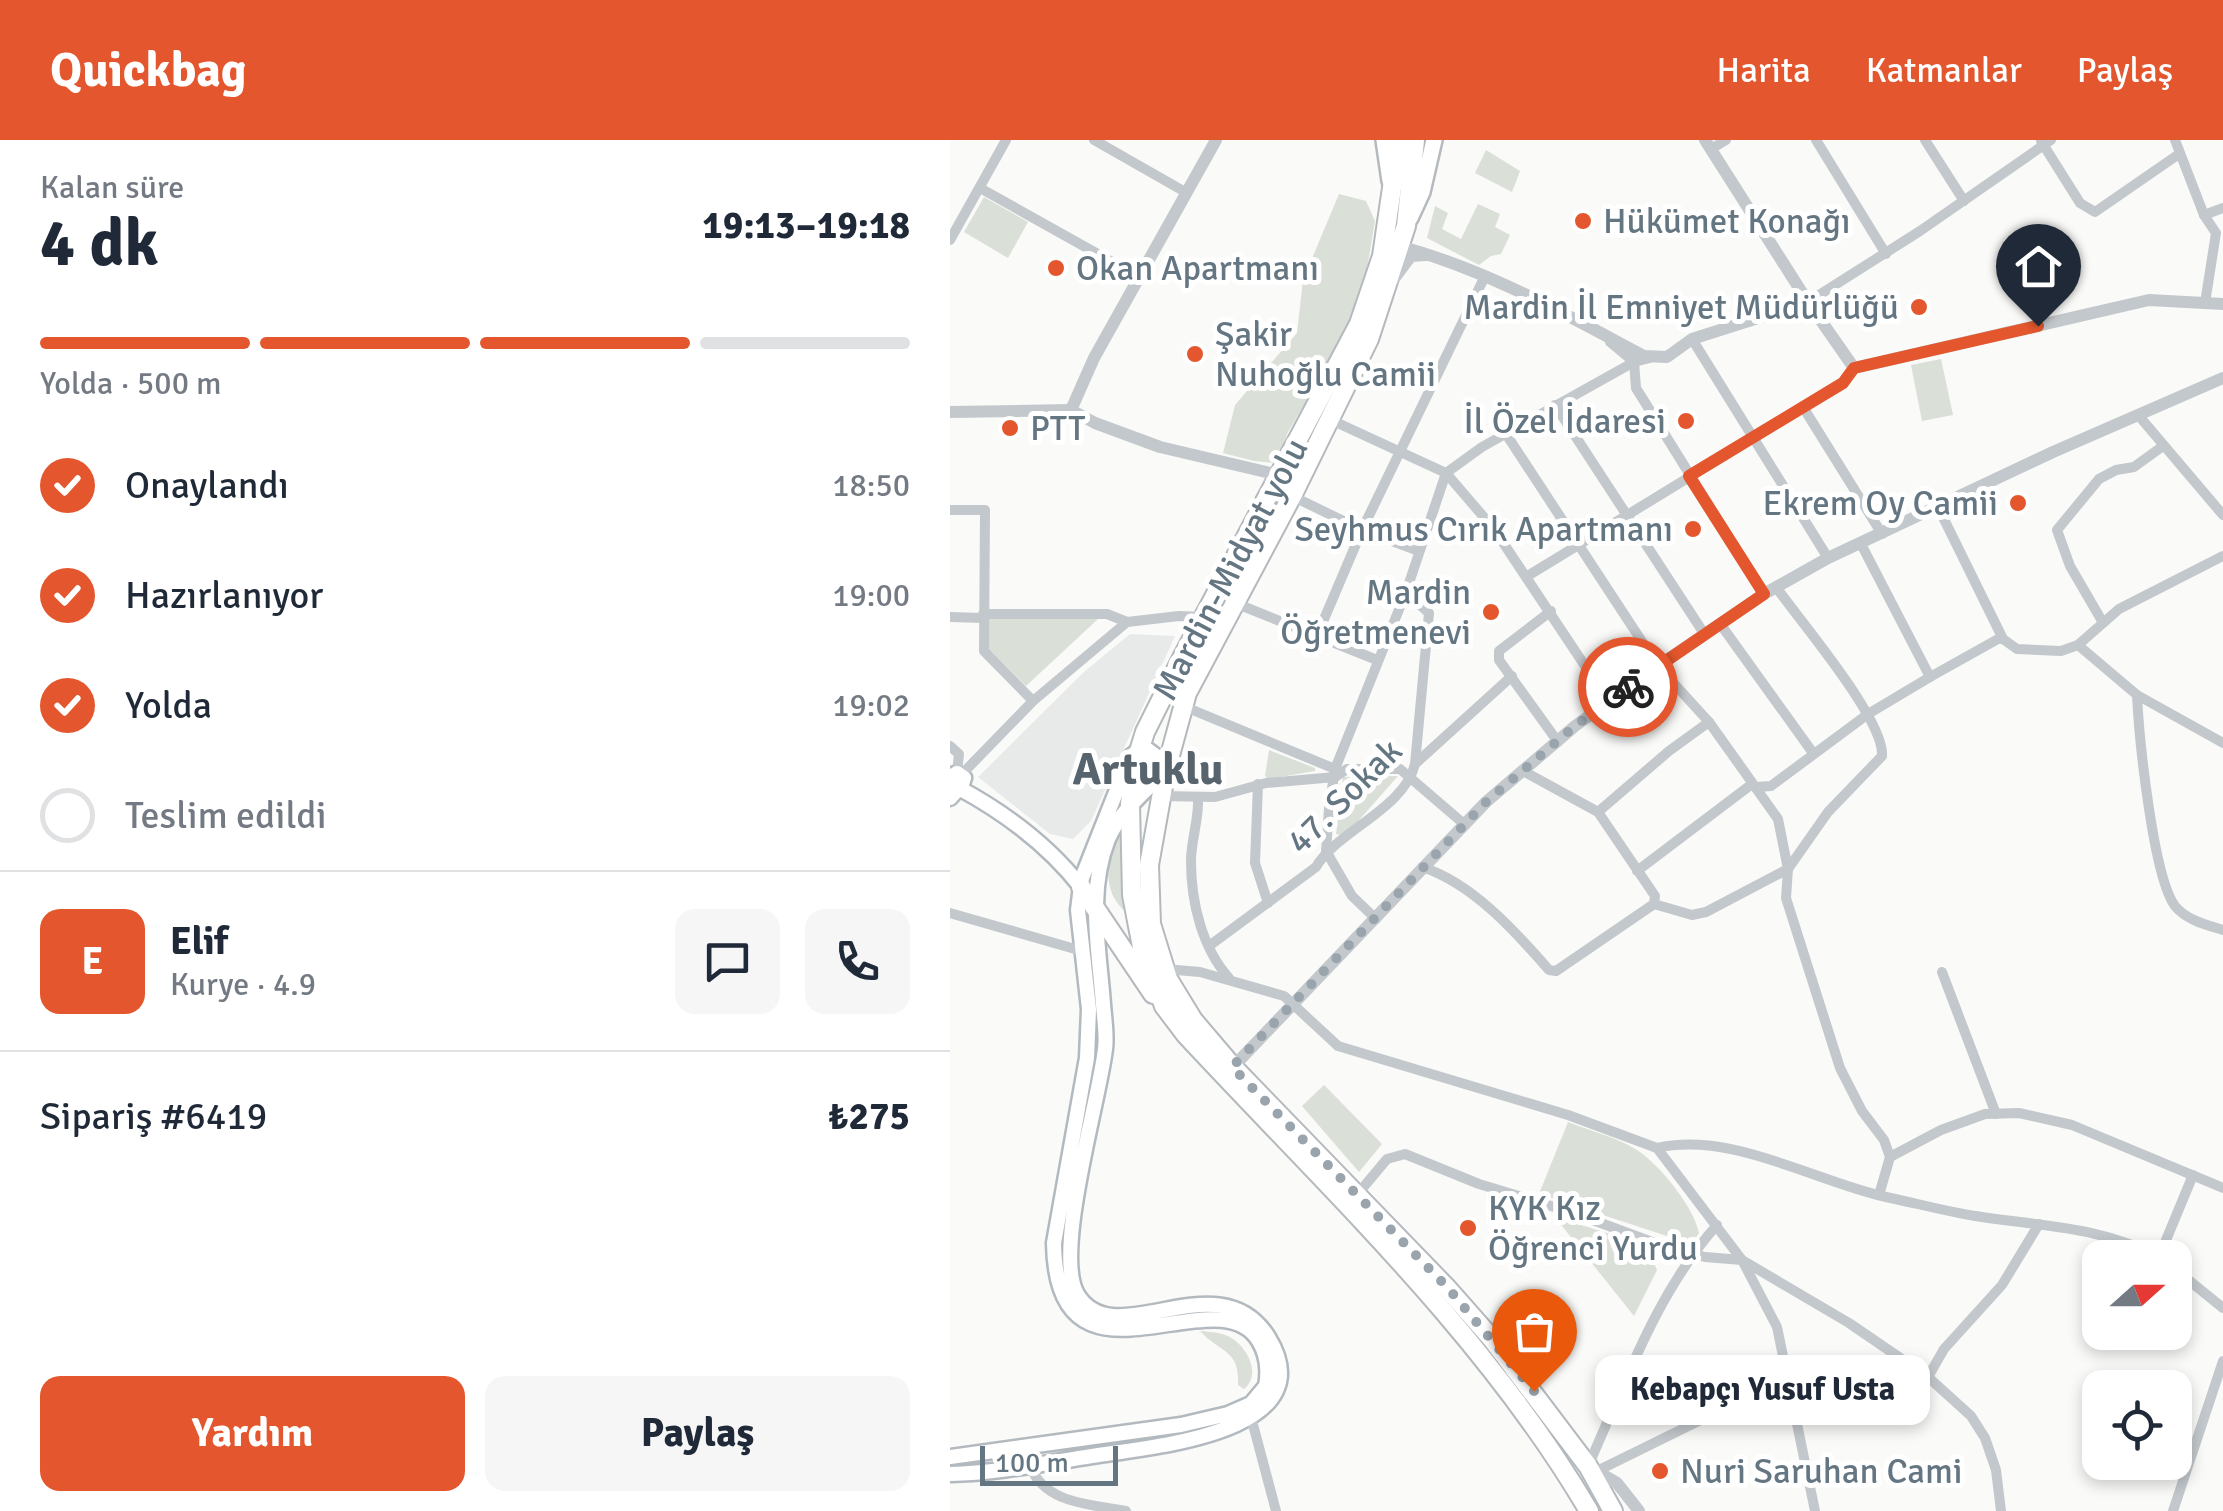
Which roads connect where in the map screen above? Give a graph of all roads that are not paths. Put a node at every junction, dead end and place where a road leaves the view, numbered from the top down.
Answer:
1 (1006, 140) edge
2 (1094, 140) edge
3 (1216, 140) edge
4 (1384, 140) edge
5 (1399, 140) edge
6 (1415, 140) edge
7 (1434, 140) edge
8 (1726, 140) edge
9 (1816, 140) edge
10 (1925, 140) edge
11 (2175, 140) edge
12 (2045, 142) edge
13 (1708, 144) edge
14 (2179, 154) junction
15 (980, 188) junction
16 (1187, 192) junction
17 (1392, 196) junction
18 (1964, 201) junction
19 (2223, 208) edge
20 (950, 212) edge
21 (2204, 215) junction
22 (962, 219) junction
23 (1397, 222) junction
24 (950, 240) edge
25 (1391, 244) junction
26 (1434, 254) junction
27 (1886, 254) junction
28 (1485, 276) junction
29 (1139, 277) junction
30 (1384, 292) junction
31 (2204, 302) junction
32 (1805, 303) junction
33 (2223, 304) edge
34 (1598, 332) junction
35 (1692, 339) junction
36 (1657, 356) junction
37 (1634, 362) junction
38 (1854, 368) junction
39 (2223, 378) edge
40 (1556, 406) junction
41 (1803, 407) junction
42 (1072, 410) junction
43 (950, 412) edge
44 (2140, 416) junction
45 (1330, 420) junction
46 (1506, 434) junction
47 (1753, 438) junction
48 (2162, 446) junction
49 (1400, 452) junction
50 (1446, 473) junction
51 (1279, 475) junction
52 (1689, 476) junction
53 (1292, 496) junction
54 (1938, 507) junction
55 (950, 510) edge
56 (1627, 515) junction
57 (2223, 515) edge
58 (1362, 530) junction
59 (1882, 534) junction
60 (1577, 543) junction
61 (1861, 544) junction
62 (1419, 551) junction
63 (2223, 556) edge
64 (1828, 558) junction
65 (1526, 577) junction
66 (1770, 590) junction
67 (1406, 592) junction
68 (1235, 603) junction
69 (1551, 611) junction
70 (983, 616) junction
71 (950, 617) edge
72 (1204, 617) junction
73 (2102, 621) junction
74 (1127, 622) junction
75 (1721, 625) junction
76 (1705, 635) junction
77 (1316, 638) junction
78 (2003, 639) junction
79 (2078, 645) junction
80 (1376, 660) junction
81 (1658, 666) junction
82 (1512, 676) junction
83 (1930, 676) junction
84 (2136, 695) junction
85 (1034, 700) junction
86 (1609, 702) junction
87 (1183, 706) junction
88 (1868, 714) junction
89 (1709, 722) junction
90 (1558, 742) junction
91 (2223, 743) edge
92 (950, 746) edge
93 (1138, 746) junction
94 (1814, 754) junction
95 (950, 755) edge
96 (1414, 764) junction
97 (1166, 770) junction
98 (1523, 771) junction
99 (1335, 773) junction
100 (1412, 777) junction
101 (954, 781) edge
102 (1258, 784) junction
103 (1754, 786) junction
104 (1161, 796) junction
105 (1198, 798) junction
106 (1130, 804) junction
107 (1598, 812) junction
108 (1464, 824) junction
109 (1326, 851) junction
110 (1422, 867) junction
111 (1788, 868) junction
112 (1637, 871) junction
113 (1081, 887) junction
114 (1268, 902) junction
115 (1094, 904) junction
116 (1654, 904) junction
117 (950, 913) edge
118 (1376, 919) junction
119 (2223, 930) edge
120 (1209, 946) junction
121 (1082, 950) junction
122 (1164, 970) junction
123 (1942, 972) dead end
124 (1230, 979) junction
125 (1293, 1005) junction
126 (1164, 1006) junction
127 (1232, 1067) junction
128 (1996, 1114) junction
129 (1657, 1148) junction
130 (1890, 1157) junction
131 (2194, 1175) junction
132 (2223, 1188) edge
133 (1879, 1195) junction
134 (1356, 1196) junction
135 (2039, 1224) junction
136 (1717, 1225) junction
137 (2118, 1240) edge
138 (2166, 1240) edge
139 (1692, 1254) junction
140 (1742, 1260) junction
141 (2192, 1283) edge
142 (2223, 1308) edge
143 (2223, 1361) edge
144 (1928, 1377) junction
145 (1786, 1378) junction
146 (1250, 1416) junction
147 (950, 1457) edge
148 (1030, 1466) junction
149 (1594, 1468) junction
150 (950, 1474) edge
151 (1126, 1511) edge
152 (1276, 1511) edge
153 (1590, 1511) edge
154 (1612, 1511) edge
155 (1639, 1511) edge
156 (1815, 1511) edge
157 (2001, 1511) edge
158 (2173, 1511) edge

1 - 15 street
2 - 16 street
3 - 16 street
4 - 17 main road
5 - 17 highway, Mardin-Midyat yolu
6 - 23 highway, Mardin-Midyat yolu
7 - 23 main road
8 - 13 street
9 - 27 street
10 - 18 street
11 - 14 street
12 - 14 street
12 - 18 street
13 - 32 street
14 - 21 street
15 - 22 street
15 - 29 street
16 - 29 street
17 - 23 highway, Mardin-Midyat yolu
18 - 27 street
19 - 21 street
20 - 22 street
21 - 31 street
22 - 24 street
23 - 25 highway, Mardin-Midyat yolu
23 - 26 street
25 - 26 street
25 - 30 highway, Mardin-Midyat yolu
25 - 51 highway, Mardin-Midyat yolu
26 - 28 street
26 - 30 street
27 - 32 street
28 - 34 street
28 - 49 street
29 - 42 street
30 - 45 highway, Mardin-Midyat yolu
31 - 33 street
31 - 38 street
32 - 35 street
32 - 38 street
34 - 36 street
34 - 37 street
35 - 36 street
35 - 47 street
36 - 37 street
37 - 40 street
37 - 52 street
38 - 41 street
39 - 44 street
40 - 46 street
40 - 56 street
41 - 47 street
41 - 59 street
42 - 43 street
42 - 51 street
44 - 48 street
44 - 54 street
45 - 49 street
45 - 53 highway, Mardin-Midyat yolu
46 - 50 street
46 - 60 street
47 - 52 street
47 - 64 street
48 - 57 street
48 - 73 street
49 - 50 street
49 - 58 street
50 - 62 street
50 - 65 street
51 - 72 highway, Mardin-Midyat yolu
52 - 56 street
52 - 66 street
53 - 58 street
53 - 68 highway, Mardin-Midyat yolu
54 - 59 street
54 - 78 street
55 - 70 street
56 - 60 street
56 - 76 street
58 - 62 street
58 - 77 street
59 - 61 street
60 - 65 street
60 - 81 street
61 - 64 street
61 - 83 street
62 - 67 street
63 - 73 street
64 - 66 street
65 - 69 street
66 - 75 street
66 - 88 street
67 - 80 street
67 - 96 street
68 - 77 street
68 - 87 highway, Mardin-Midyat yolu
69 - 82 street
69 - 86 street
70 - 71 street
70 - 74 street
70 - 85 street
72 - 74 street
72 - 93 highway, Mardin-Midyat yolu
73 - 79 street
74 - 85 street
75 - 76 street
75 - 94 street
76 - 81 street
77 - 80 street
78 - 79 street
78 - 83 street
79 - 84 street
80 - 99 street
81 - 86 street
81 - 89 street
82 - 90 street
82 - 96 street, 47. Sokak
83 - 88 street
84 - 91 street
84 - 119 street
85 - 101 street
86 - 90 street
87 - 97 highway, Mardin-Midyat yolu
87 - 99 street
88 - 94 street
88 - 111 street
89 - 103 street
89 - 107 street
90 - 98 street
92 - 101 street
93 - 97 main road
93 - 106 highway, Mardin-Midyat yolu
93 - 113 main road
94 - 103 street
95 - 101 street
96 - 100 street, 47. Sokak
97 - 104 highway, Mardin-Midyat yolu
97 - 106 main road
98 - 107 street
98 - 108 street
99 - 100 street
99 - 102 street
99 - 109 street
100 - 108 street
100 - 109 street, 47. Sokak
101 - 113 main road
102 - 105 street
102 - 114 street
103 - 111 street
103 - 112 street
104 - 105 street
104 - 122 highway, Mardin-Midyat yolu
105 - 120 street
106 - 115 main road
106 - 126 highway, Mardin-Midyat yolu
107 - 112 street
108 - 110 street
109 - 114 street, 47. Sokak
109 - 118 street
110 - 116 street
110 - 118 street
111 - 116 street
111 - 130 street
112 - 116 street
113 - 115 highway
113 - 121 main road
114 - 120 street, 47. Sokak
115 - 126 highway
115 - 146 main road
117 - 121 street
118 - 125 street
120 - 124 street
121 - 147 main road
122 - 124 street
122 - 127 highway, Mardin-Midyat yolu
123 - 128 street
124 - 125 street
125 - 127 street
125 - 129 street
126 - 153 highway, Mardin-Midyat yolu
127 - 134 highway, Mardin-Midyat yolu
128 - 130 street
128 - 131 street
129 - 133 street
129 - 136 street
130 - 133 street
131 - 132 street
131 - 138 street
133 - 135 street
134 - 139 street
134 - 149 highway, Mardin-Midyat yolu
135 - 137 street
135 - 144 street
136 - 139 street
136 - 140 street
139 - 140 street
139 - 149 street
140 - 144 street
140 - 145 street
141 - 142 street
143 - 158 street
144 - 157 street
145 - 149 street
145 - 156 street
146 - 148 main road
146 - 152 street
148 - 150 main road
148 - 151 street
149 - 154 highway, Mardin-Midyat yolu
149 - 155 street

